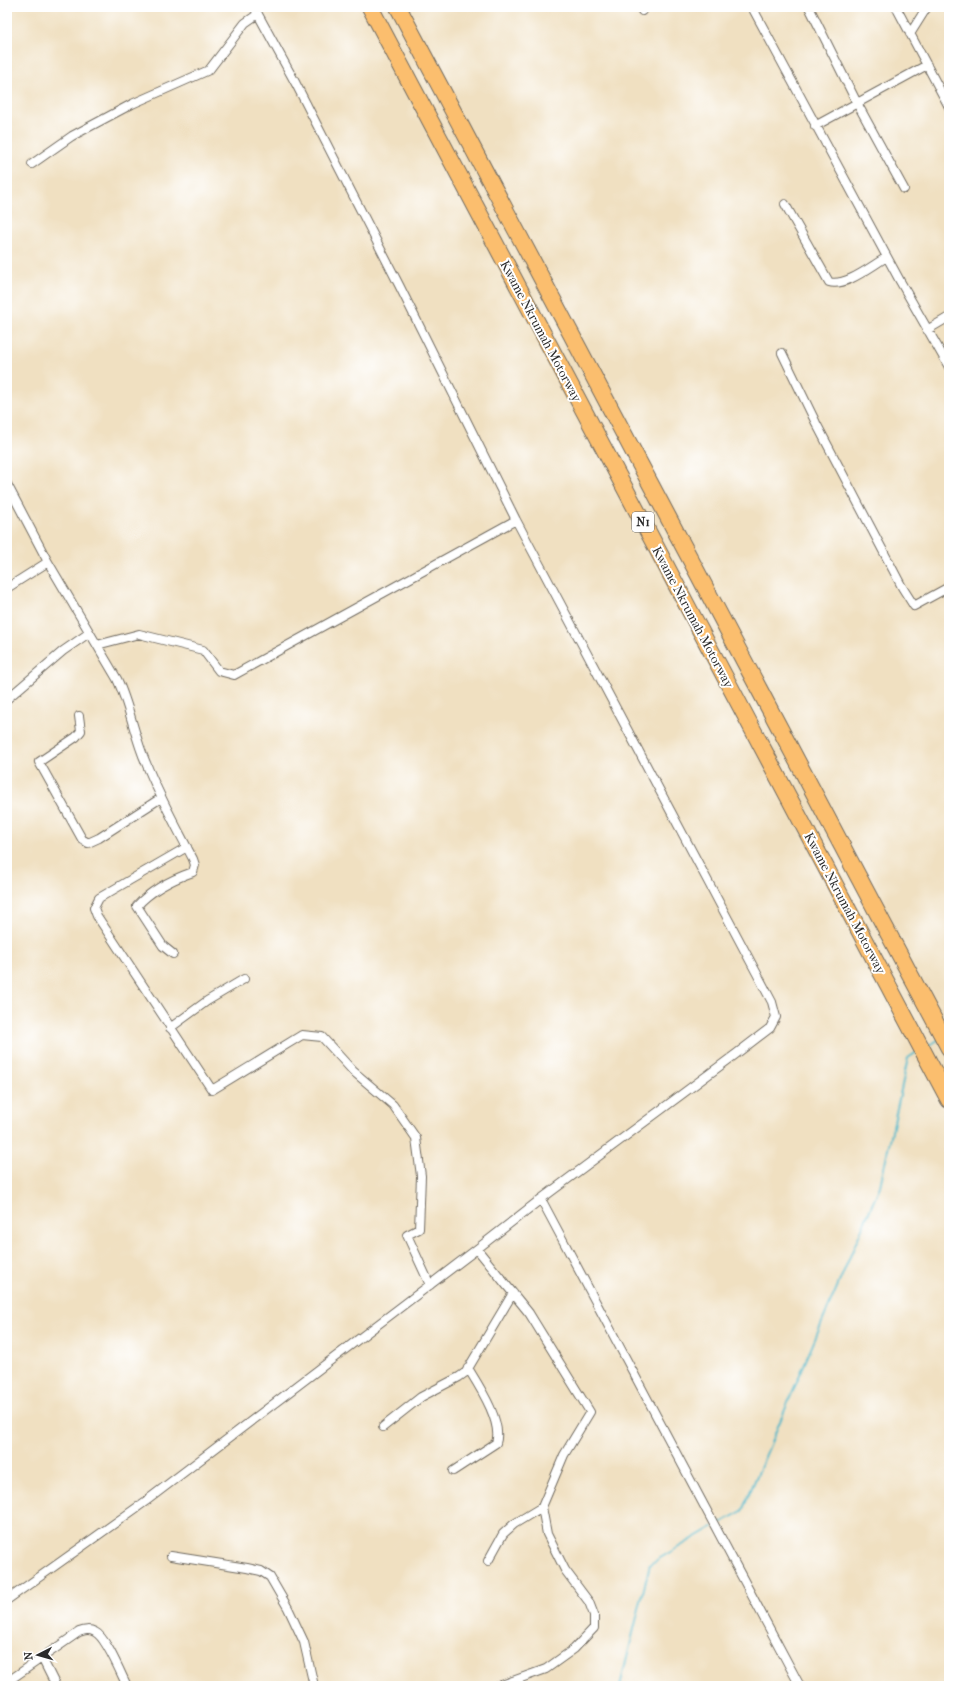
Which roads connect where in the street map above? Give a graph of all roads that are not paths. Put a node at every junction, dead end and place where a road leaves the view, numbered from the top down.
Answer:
1 (370, 7) edge
2 (398, 7) edge
3 (752, 7) edge
4 (809, 7) edge
5 (896, 7) edge
6 (927, 7) edge
7 (256, 10) edge
8 (910, 34) junction
9 (927, 65) junction
10 (857, 103) junction
11 (949, 107) edge
12 (815, 126) junction
13 (32, 164) dead end
14 (904, 189) dead end
15 (785, 204) dead end
16 (886, 257) junction
17 (949, 317) edge
18 (927, 330) junction
19 (782, 353) dead end
20 (949, 368) edge
21 (7, 484) edge
22 (516, 520) junction
23 (48, 562) junction
24 (949, 587) edge
25 (7, 588) edge
26 (89, 633) junction
27 (97, 645) junction
28 (7, 699) edge
29 (80, 716) dead end
30 (161, 798) junction
31 (187, 847) junction
32 (173, 954) dead end
33 (244, 979) dead end
34 (170, 1028) junction
35 (948, 1046) edge
36 (949, 1100) edge
37 (541, 1199) junction
38 (478, 1249) junction
39 (430, 1285) junction
40 (513, 1293) junction
41 (468, 1368) junction
42 (383, 1427) dead end
43 (453, 1471) dead end
44 (542, 1507) junction
45 (171, 1556) dead end
46 (488, 1561) dead end
47 (7, 1600) edge
48 (42, 1658) junction
49 (7, 1682) edge
50 (56, 1686) edge
51 (127, 1686) edge
52 (314, 1686) edge
53 (500, 1686) edge
54 (800, 1686) edge

1 - 36 highway, Kwame Nkrumah Motorway / N1
2 - 35 highway, Kwame Nkrumah Motorway / N1
3 - 12 street
4 - 10 street
5 - 8 street
6 - 8 street
7 - 13 street
7 - 22 street
8 - 9 street
9 - 10 street
9 - 11 street
10 - 12 street
10 - 14 street
12 - 16 street
15 - 16 street
16 - 18 street
17 - 18 street
18 - 20 street
19 - 24 street
21 - 23 street
22 - 27 street
22 - 37 street
23 - 25 street
23 - 26 street
26 - 27 street
26 - 28 street
27 - 30 street
29 - 30 street
30 - 31 street
31 - 32 street
31 - 34 street
33 - 34 street
34 - 39 street
37 - 38 street
37 - 54 street
38 - 39 street
38 - 40 street
39 - 47 street
40 - 41 street
40 - 44 street
41 - 42 street
41 - 43 street
44 - 46 street
44 - 53 street
45 - 52 street
48 - 49 street
48 - 50 street
48 - 51 street

